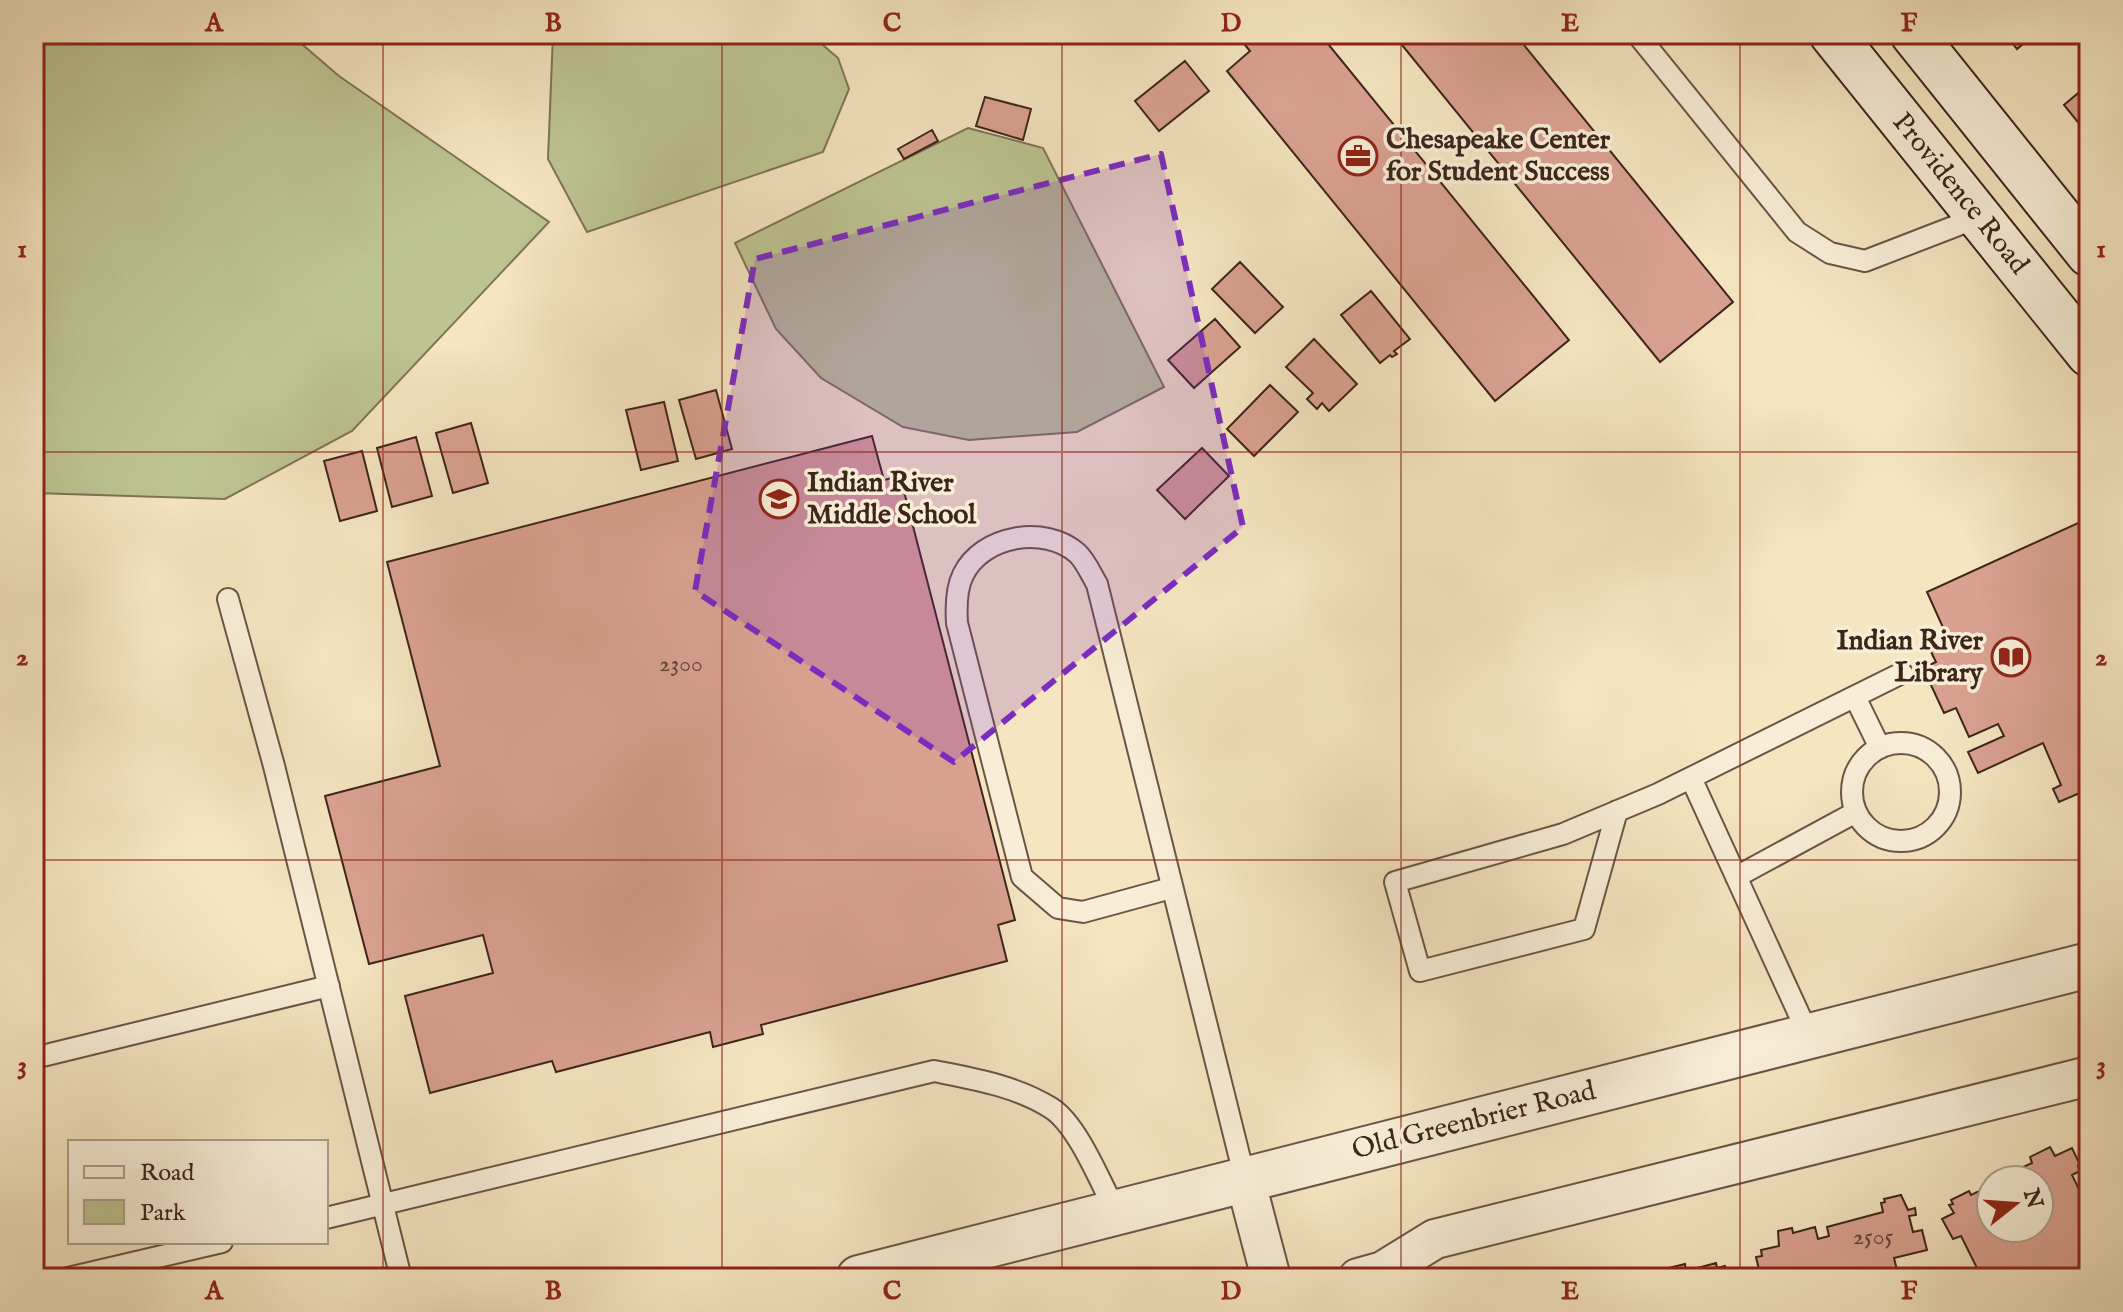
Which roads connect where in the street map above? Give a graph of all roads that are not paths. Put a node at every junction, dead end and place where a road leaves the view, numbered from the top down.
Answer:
1 (1637, 34) edge
2 (1832, 34) edge
3 (1913, 34) edge
4 (1979, 217) junction
5 (2089, 254) edge
6 (2089, 354) edge
7 (228, 599) dead end
8 (1902, 673) dead end
9 (1855, 697) junction
10 (1880, 748) junction
11 (1691, 778) junction
12 (1617, 811) junction
13 (1856, 812) junction
14 (1736, 877) junction
15 (1171, 888) junction
16 (2089, 965) edge
17 (329, 986) junction
18 (1809, 1036) junction
19 (34, 1058) edge
20 (2089, 1076) edge
21 (1245, 1179) junction
22 (383, 1204) junction
23 (1116, 1212) junction
24 (328, 1218) edge
25 (213, 1244) edge
26 (68, 1278) edge
27 (401, 1278) edge
28 (859, 1278) edge
29 (1271, 1278) edge
30 (1358, 1278) edge

1 - 4 lane
2 - 4 street, Providence Road
3 - 5 street
4 - 6 street, Providence Road
7 - 17 lane
8 - 9 lane
9 - 10 lane
9 - 11 lane
10 - 13 lane
10 - 13 lane
11 - 12 lane
11 - 14 lane
12 - 12 lane
13 - 14 lane
14 - 18 lane
15 - 15 lane
15 - 21 lane
16 - 18 street, Old Greenbrier Road
17 - 19 lane
17 - 22 lane
18 - 21 street, Old Greenbrier Road
20 - 30 street
21 - 23 street, Old Greenbrier Road
21 - 29 street
22 - 23 lane
22 - 24 lane
22 - 27 lane
23 - 28 street, Old Greenbrier Road
25 - 26 lane

